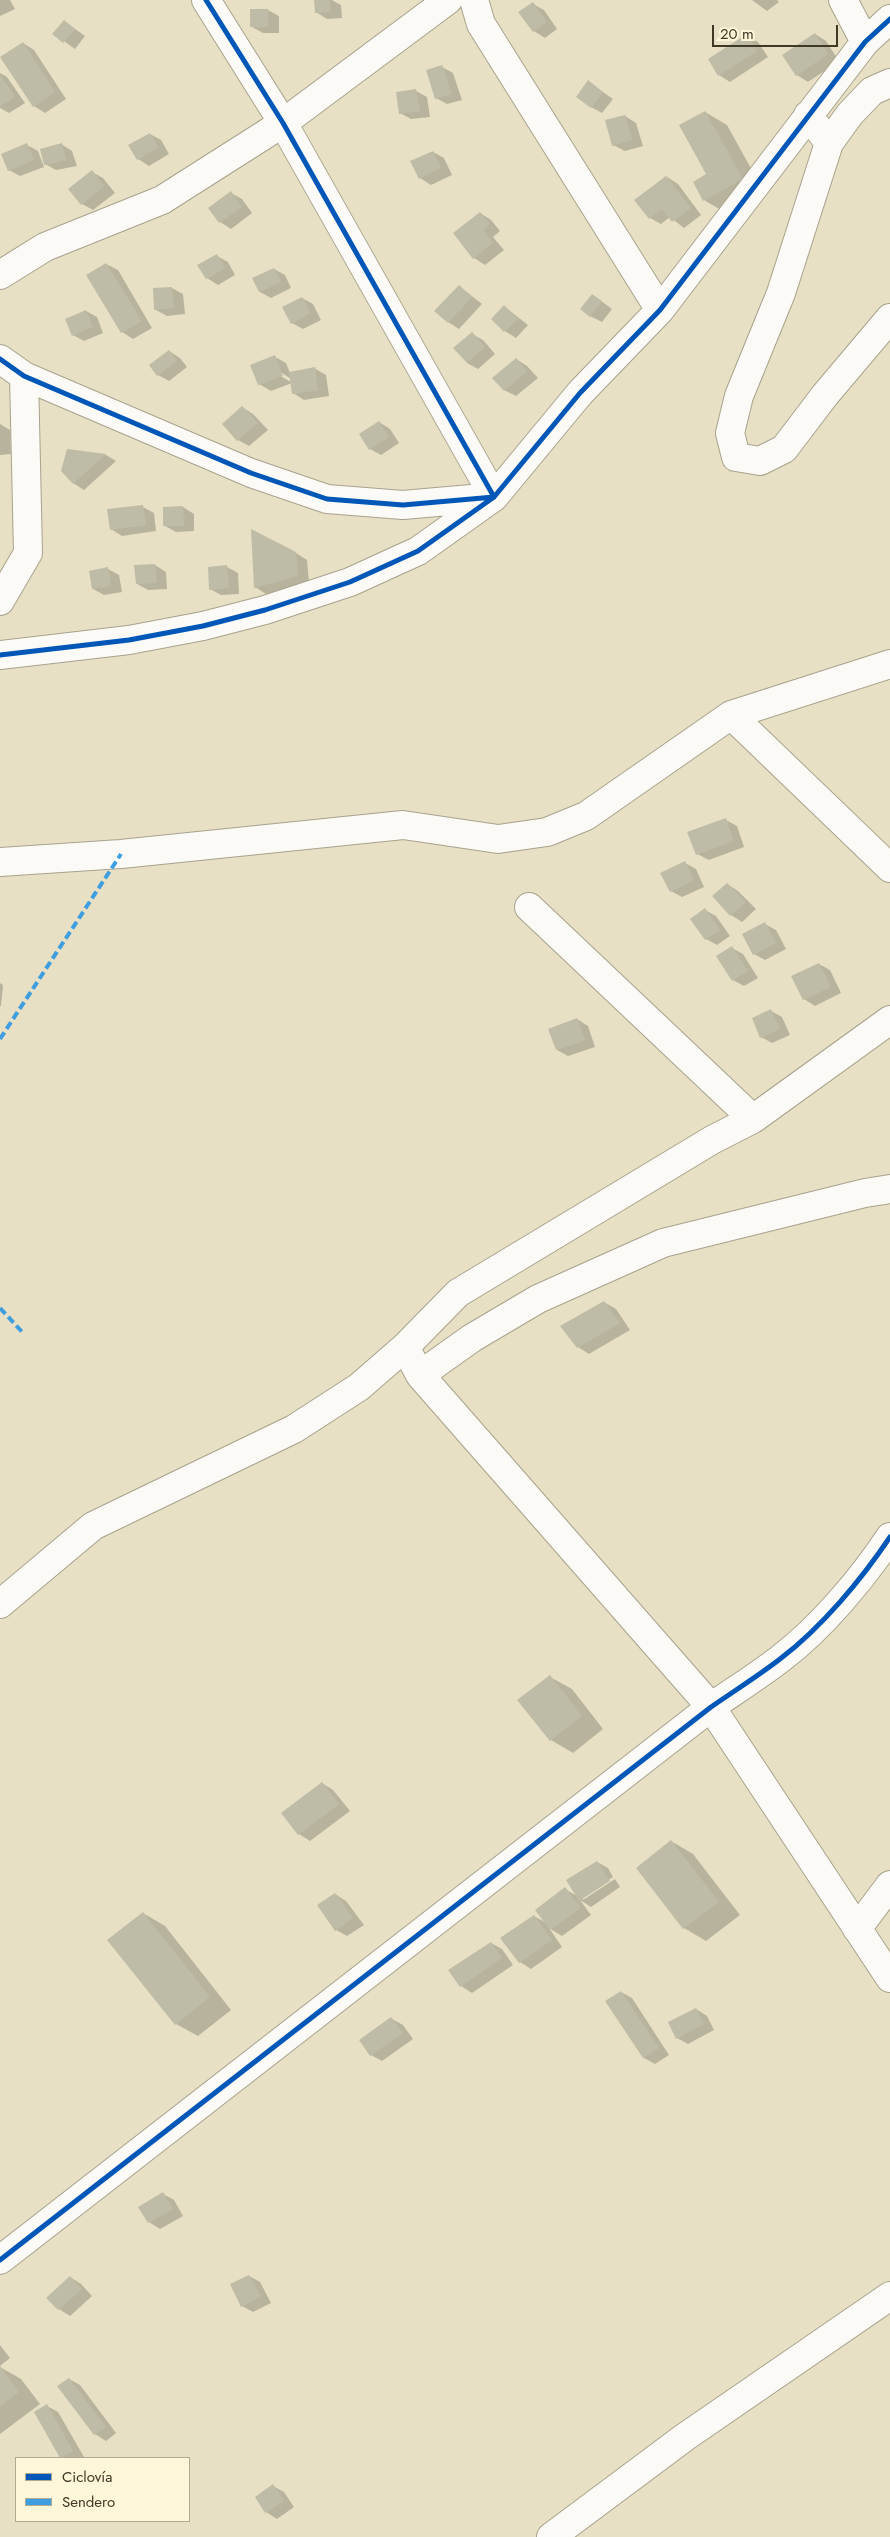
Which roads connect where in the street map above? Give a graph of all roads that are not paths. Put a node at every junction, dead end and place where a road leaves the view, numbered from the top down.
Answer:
1 (206, 0) edge
2 (448, 0) edge
3 (474, 0) edge
4 (843, 0) edge
5 (890, 19) edge
6 (865, 42) junction
7 (890, 82) edge
8 (808, 115) junction
9 (283, 123) junction
10 (829, 143) junction
11 (0, 275) edge
12 (660, 310) junction
13 (890, 318) edge
14 (0, 359) edge
15 (24, 376) junction
16 (494, 497) junction
17 (0, 602) edge
18 (0, 655) edge
19 (890, 664) edge
20 (731, 715) junction
21 (0, 862) edge
22 (890, 868) edge
23 (529, 907) dead end
24 (890, 1020) edge
25 (753, 1119) junction
26 (890, 1189) edge
27 (405, 1347) junction
28 (420, 1375) junction
29 (890, 1537) edge
30 (0, 1604) edge
31 (711, 1707) junction
32 (890, 1885) edge
33 (857, 1928) junction
34 (890, 1978) edge
35 (0, 2260) edge
36 (890, 2296) edge
37 (551, 2537) edge

1 - 9 street
2 - 9 street
3 - 12 street
4 - 6 street
5 - 6 street
6 - 8 street
7 - 10 street
8 - 10 street
8 - 12 street
9 - 11 street
9 - 16 street
10 - 13 street
12 - 16 street
14 - 15 street
15 - 16 street
15 - 17 street
16 - 18 street
19 - 20 street
20 - 21 street
20 - 22 street
23 - 25 street
24 - 25 street
25 - 27 street
26 - 28 street
27 - 28 street
27 - 30 street
28 - 31 street
29 - 31 street
31 - 33 street
31 - 35 street
32 - 33 street
33 - 34 street
36 - 37 street

